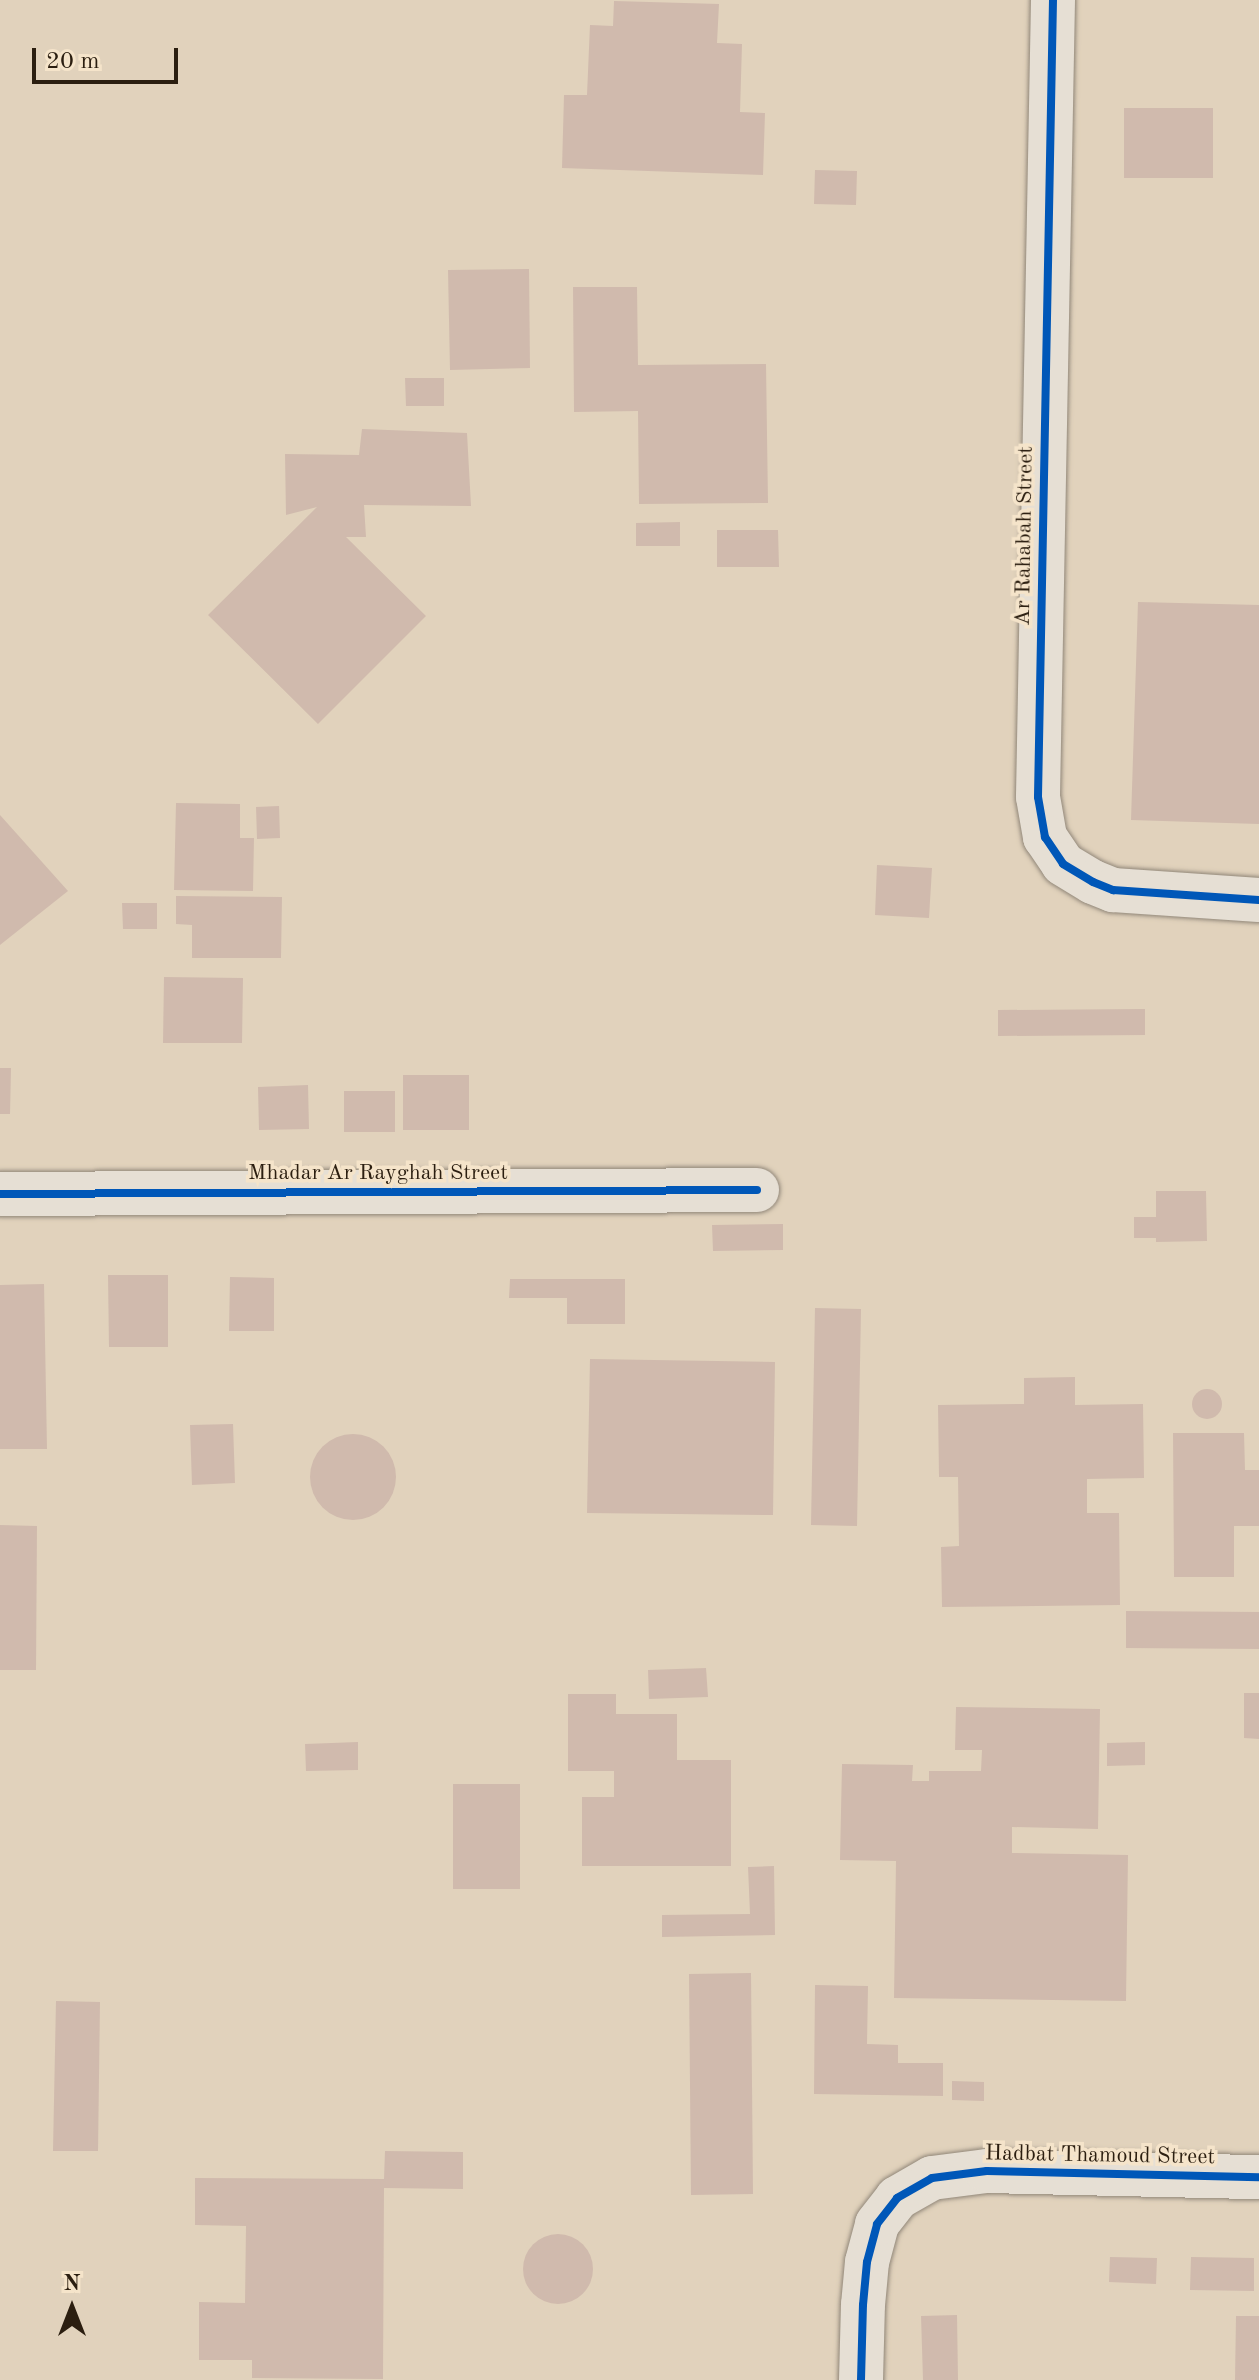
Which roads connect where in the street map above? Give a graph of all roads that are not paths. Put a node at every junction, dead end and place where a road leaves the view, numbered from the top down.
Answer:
1 (1053, 0) edge
2 (1259, 900) edge
3 (757, 1190) dead end
4 (0, 1194) edge
5 (1259, 2177) edge
6 (861, 2380) edge

1 - 2 street, Ar Rahabah Street
3 - 4 street, Mhadar Ar Rayghah Street
5 - 6 street, Hadbat Thamoud Street

